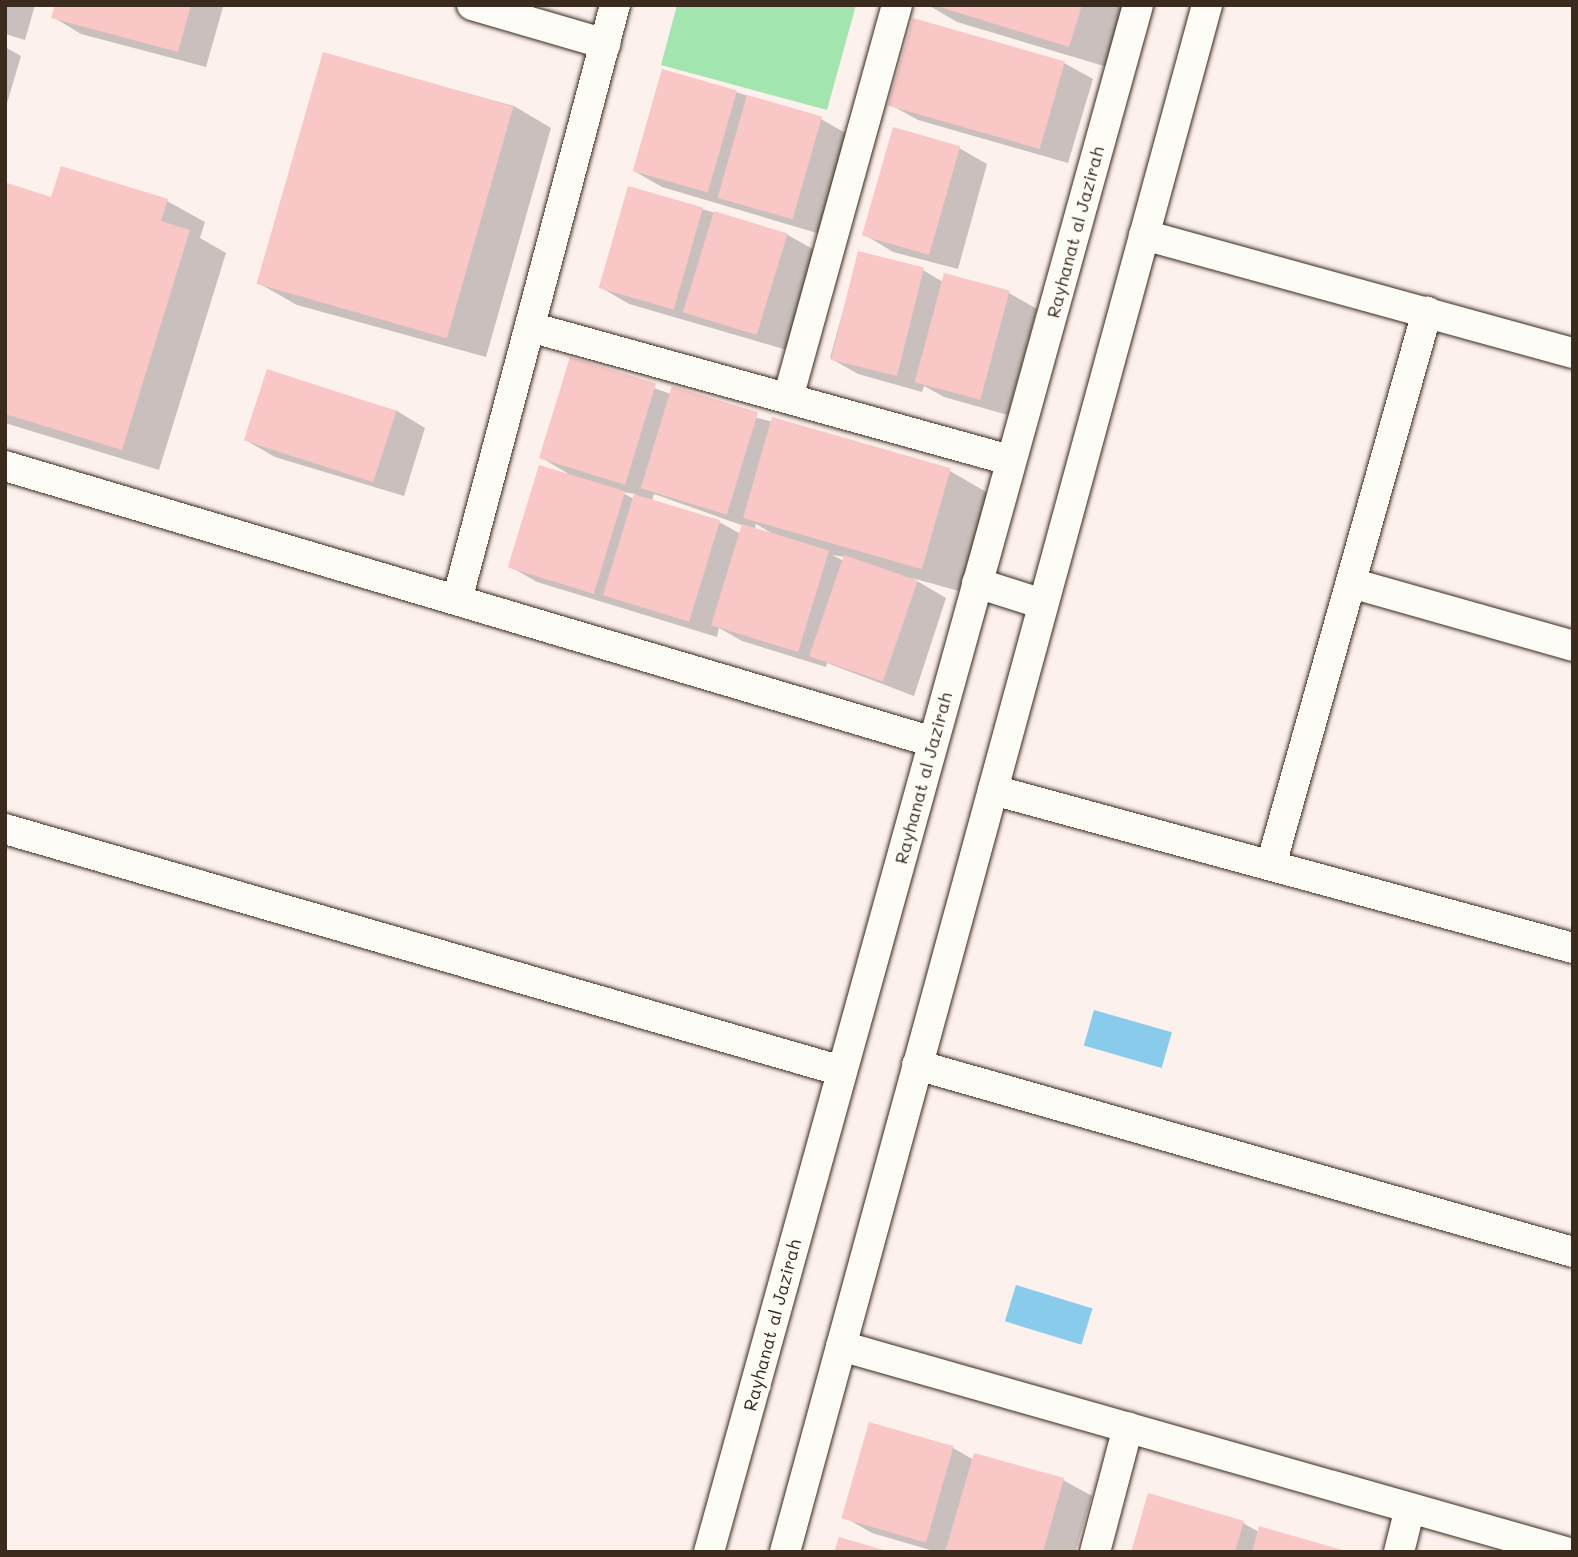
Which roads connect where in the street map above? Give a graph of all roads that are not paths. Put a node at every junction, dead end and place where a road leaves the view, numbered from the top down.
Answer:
1 (472, 5) edge
2 (615, 5) edge
3 (897, 5) edge
4 (1138, 5) edge
5 (1207, 5) edge
6 (605, 44) junction
7 (1144, 235) junction
8 (1427, 312) junction
9 (530, 327) junction
10 (1573, 352) edge
11 (788, 398) junction
12 (1012, 460) junction
13 (5, 466) edge
14 (977, 583) junction
15 (1351, 583) junction
16 (457, 600) junction
17 (1043, 604) junction
18 (1573, 646) edge
19 (933, 742) junction
20 (993, 790) junction
21 (5, 829) edge
22 (1271, 865) junction
23 (1573, 948) edge
24 (917, 1065) junction
25 (842, 1071) junction
26 (1573, 1252) edge
27 (841, 1346) junction
28 (1128, 1427) junction
29 (1410, 1508) junction
30 (709, 1552) edge
31 (785, 1552) edge
32 (1095, 1552) edge
33 (1399, 1552) edge
34 (1565, 1552) edge

1 - 6 street
2 - 6 street
3 - 11 street
4 - 12 street, Rayhanat al Jazirah
5 - 7 street
6 - 9 street
7 - 8 street
7 - 17 street
8 - 10 street
8 - 15 street
9 - 11 street
9 - 16 street
11 - 12 street
12 - 14 street, Rayhanat al Jazirah
13 - 16 street
14 - 17 street
14 - 19 street, Rayhanat al Jazirah
15 - 18 street
15 - 22 street
16 - 19 street
17 - 20 street
19 - 25 street, Rayhanat al Jazirah
20 - 22 street
20 - 24 street
21 - 25 street
22 - 23 street
24 - 26 street
24 - 27 street
25 - 30 street, Rayhanat al Jazirah
27 - 28 street
27 - 31 street
28 - 29 street
28 - 32 street
29 - 33 street
29 - 34 street

